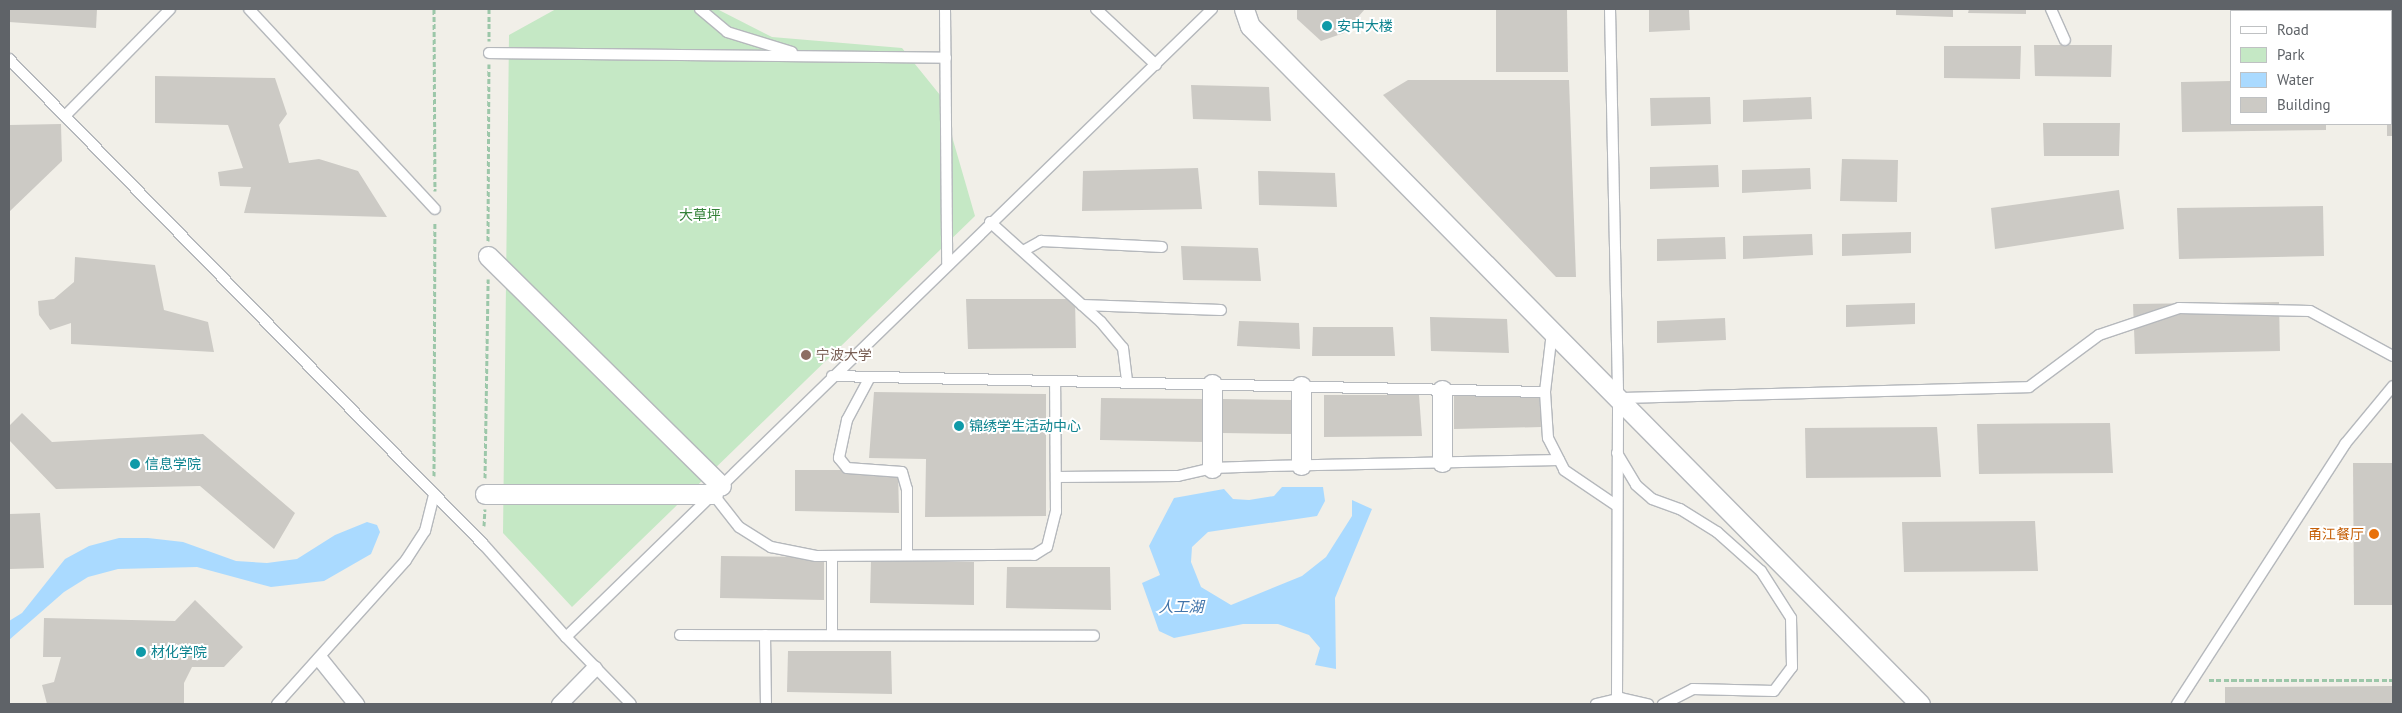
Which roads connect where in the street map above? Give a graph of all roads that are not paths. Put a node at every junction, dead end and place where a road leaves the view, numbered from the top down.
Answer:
1 (170, 9) edge
2 (249, 9) edge
3 (700, 9) edge
4 (945, 9) edge
5 (1096, 9) edge
6 (1212, 9) edge
7 (1244, 9) edge
8 (1610, 9) edge
9 (2051, 9) edge
10 (2065, 40) dead end
11 (489, 53) dead end
12 (804, 56) junction
13 (946, 58) junction
14 (9, 59) edge
15 (1156, 65) junction
16 (65, 116) junction
17 (435, 209) road end
18 (990, 222) junction
19 (1162, 247) dead end
20 (1023, 252) junction
21 (488, 256) dead end
22 (948, 263) junction
23 (1082, 305) junction
24 (1222, 310) dead end
25 (1552, 332) junction
26 (2393, 356) edge
27 (832, 376) junction
28 (870, 377) junction
29 (1055, 381) junction
30 (1127, 383) junction
31 (1212, 384) junction
32 (1301, 386) junction
33 (2393, 386) edge
34 (1442, 390) junction
35 (1545, 392) junction
36 (1618, 398) junction
37 (1617, 453) junction
38 (1558, 460) junction
39 (1442, 462) junction
40 (1301, 465) junction
41 (1212, 468) junction
42 (1056, 477) junction
43 (717, 490) junction
44 (434, 494) junction
45 (485, 494) dead end
46 (1617, 506) junction
47 (907, 554) junction
48 (832, 556) junction
49 (765, 635) junction
50 (832, 635) junction
51 (680, 636) dead end
52 (1094, 636) dead end
53 (566, 638) junction
54 (320, 659) junction
55 (594, 668) junction
56 (1616, 698) junction
57 (276, 704) edge
58 (356, 704) edge
59 (559, 704) edge
60 (631, 704) edge
61 (766, 704) edge
62 (1596, 704) edge
63 (1648, 704) edge
64 (1663, 704) edge
65 (1920, 704) edge
66 (2177, 704) edge

1 - 16 lane
2 - 17 lane
3 - 12 lane
4 - 13 lane
5 - 15 lane
6 - 15 lane
7 - 25 street
8 - 36 lane
9 - 10 lane
11 - 12 lane
12 - 13 lane
13 - 22 lane
14 - 16 lane
15 - 18 lane
16 - 44 lane
18 - 20 lane
18 - 22 lane
19 - 20 lane
20 - 23 lane
21 - 43 street
22 - 27 lane
23 - 24 lane
23 - 30 lane
25 - 35 lane
25 - 36 street
26 - 36 lane
27 - 28 lane
27 - 43 lane
28 - 29 lane
28 - 47 lane
29 - 30 lane
29 - 42 lane
30 - 31 lane
31 - 32 lane
31 - 41 street
32 - 34 lane
32 - 40 street
33 - 66 lane
34 - 35 lane
34 - 39 street
35 - 38 lane
36 - 37 lane
36 - 65 street
37 - 46 lane
37 - 64 lane
38 - 39 lane
38 - 46 lane
39 - 40 lane
40 - 41 lane
41 - 42 lane
42 - 47 lane
43 - 45 street
43 - 48 lane
43 - 53 lane
44 - 53 lane
44 - 54 lane
46 - 56 lane
47 - 48 lane
48 - 50 lane
49 - 50 lane
49 - 51 lane
49 - 61 lane
50 - 52 lane
53 - 55 lane
54 - 57 lane
54 - 58 street
55 - 59 street
55 - 60 lane
56 - 62 lane
56 - 63 lane

